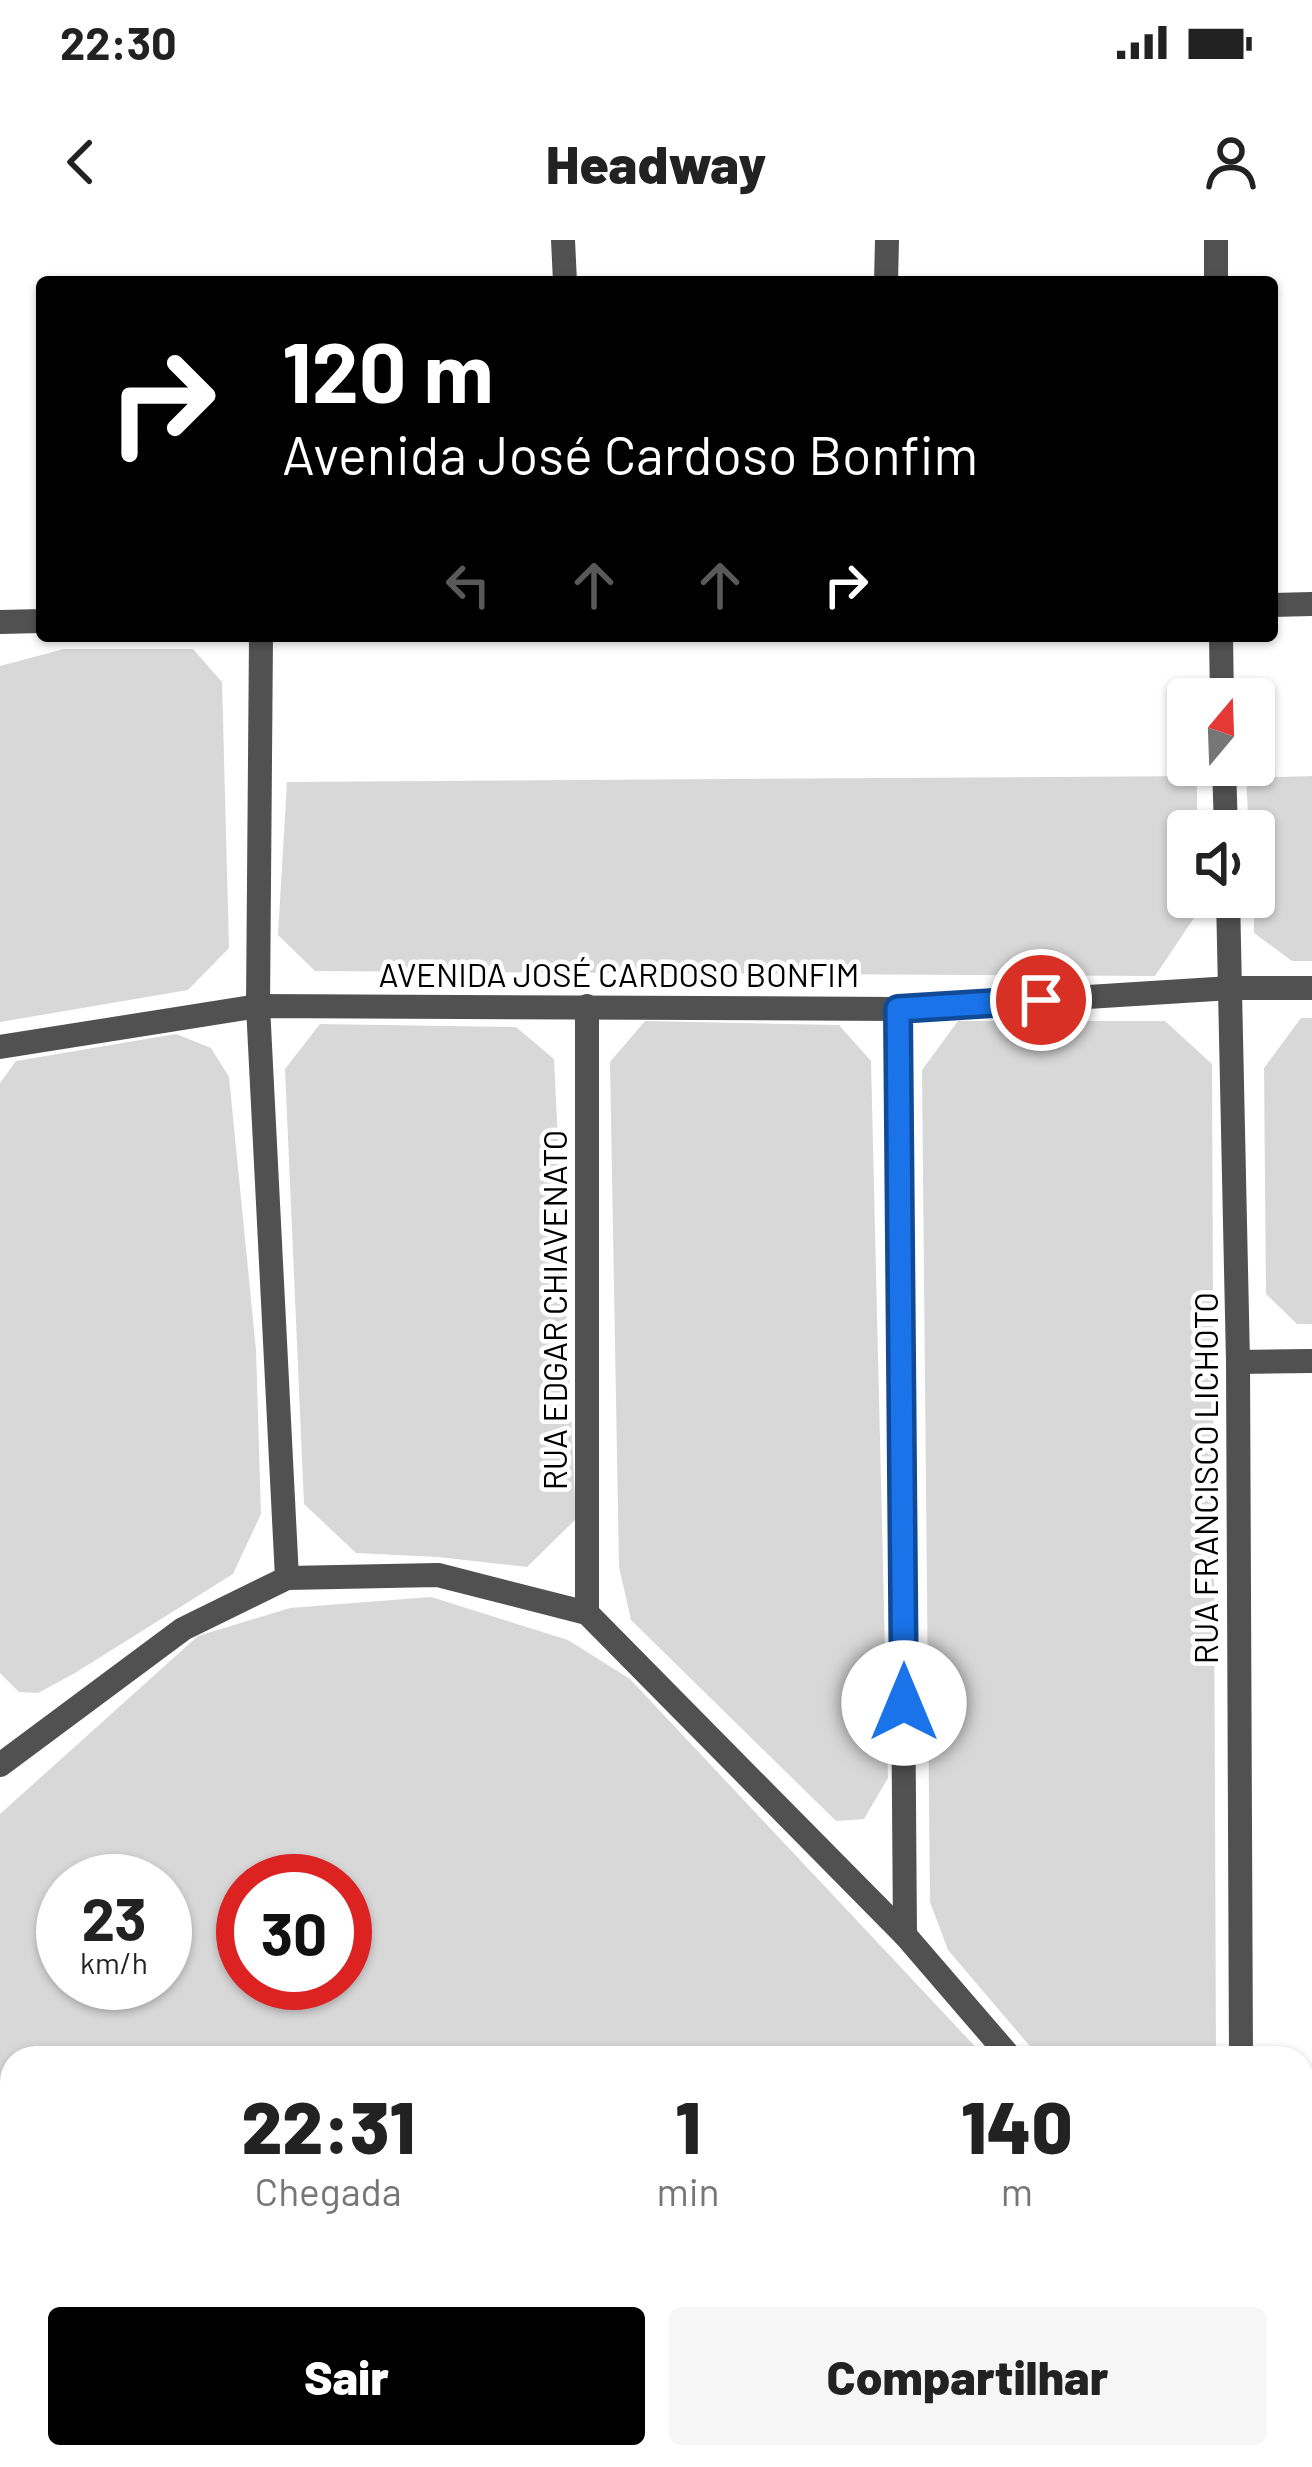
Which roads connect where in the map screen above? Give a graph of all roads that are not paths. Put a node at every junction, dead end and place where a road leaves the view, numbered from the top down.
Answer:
1 (563, 240) edge
2 (887, 240) edge
3 (1216, 240) edge
4 (565, 276) edge
5 (886, 276) edge
6 (1216, 276) edge
7 (1312, 604) edge
8 (1278, 605) edge
9 (36, 621) edge
10 (0, 622) edge
11 (261, 642) edge
12 (1221, 642) edge
13 (1222, 678) edge
14 (1229, 918) edge
15 (1231, 988) junction
16 (1312, 988) edge
17 (258, 1006) junction
18 (586, 1006) junction
19 (898, 1009) junction
20 (0, 1047) edge
21 (1312, 1361) edge
22 (1238, 1362) junction
23 (287, 1578) junction
24 (587, 1613) junction
25 (0, 1765) edge
26 (905, 1935) junction
27 (1002, 2046) edge
28 (1241, 2046) edge

1 - 4 street
2 - 5 street
3 - 6 street
7 - 8 street
9 - 10 street
11 - 17 street
12 - 13 street
14 - 15 street, RUA FRANCISCO LICHOTO
15 - 16 street, AVENIDA JOSÉ CARDOSO BONFIM
15 - 19 street, AVENIDA JOSÉ CARDOSO BONFIM
15 - 22 street, RUA FRANCISCO LICHOTO
17 - 18 street, AVENIDA JOSÉ CARDOSO BONFIM
17 - 20 street, AVENIDA JOSÉ CARDOSO BONFIM
17 - 23 street
18 - 19 street, AVENIDA JOSÉ CARDOSO BONFIM
18 - 24 street, RUA EDGAR CHIAVENATO
19 - 26 street
21 - 22 street
22 - 28 street, RUA FRANCISCO LICHOTO
23 - 24 street
23 - 25 street
24 - 26 street
26 - 27 street

